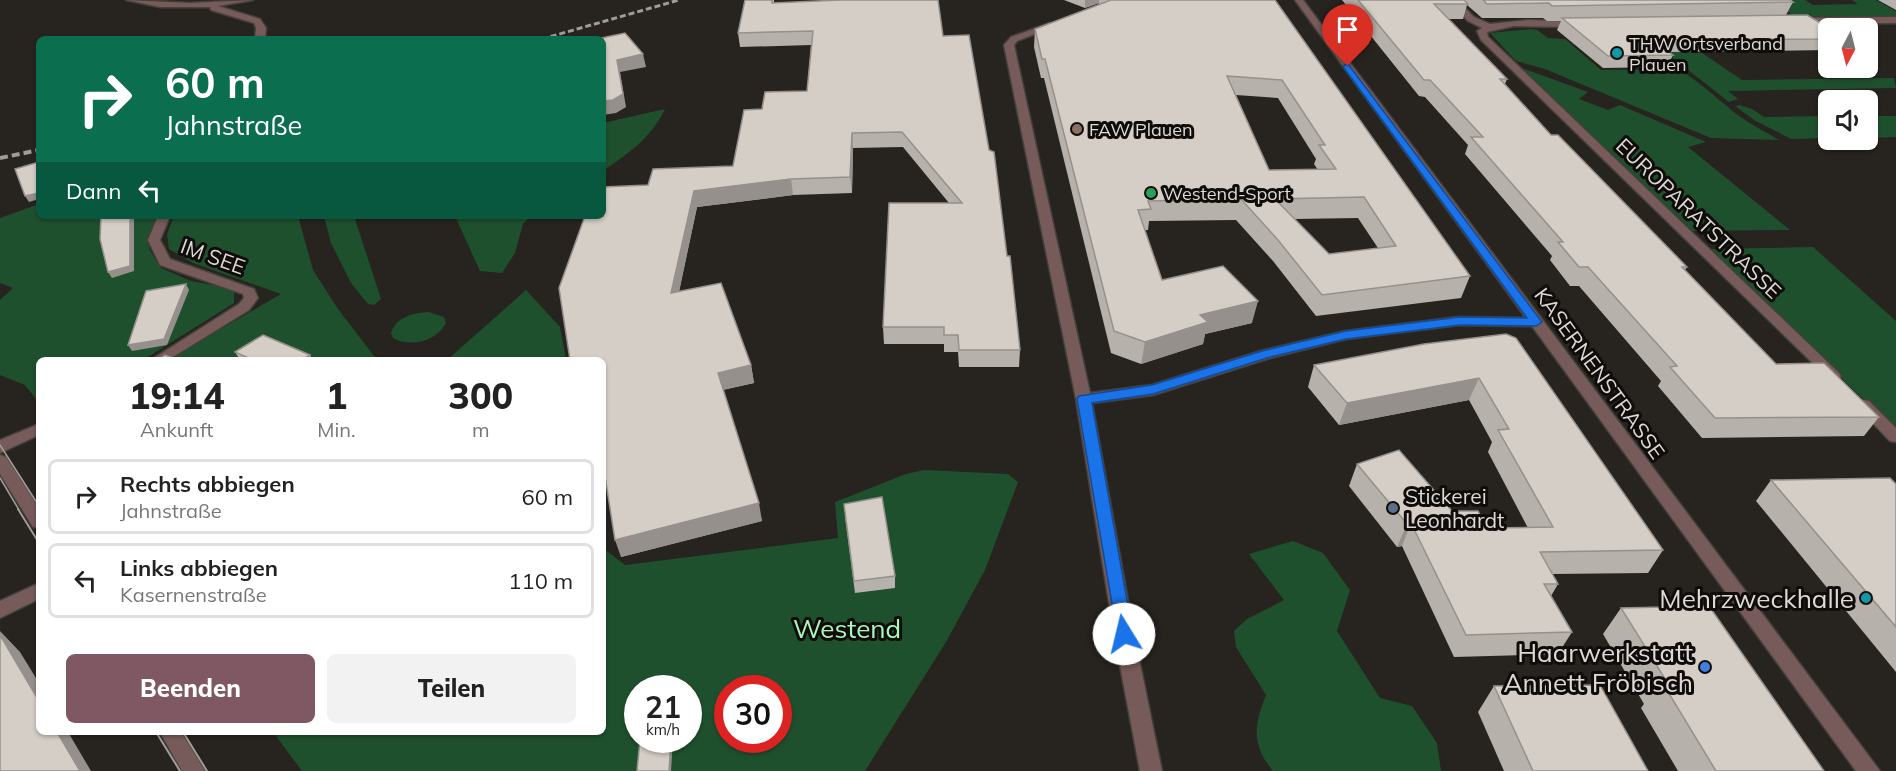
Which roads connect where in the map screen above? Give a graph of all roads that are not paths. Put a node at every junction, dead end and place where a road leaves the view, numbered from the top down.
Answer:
1 (130, 0) edge
2 (249, 0) edge
3 (1299, 0) edge
4 (1452, 0) edge
5 (205, 7) junction
6 (1067, 20) edge
7 (1896, 20) edge
8 (1790, 21) edge
9 (1588, 24) edge
10 (1488, 27) junction
11 (260, 36) edge
12 (163, 219) edge
13 (1536, 322) junction
14 (163, 357) edge
15 (1084, 399) junction
16 (36, 430) edge
17 (1896, 437) edge
18 (0, 447) edge
19 (0, 461) edge
20 (36, 517) edge
21 (36, 592) edge
22 (0, 610) edge
23 (172, 735) edge
24 (194, 771) edge
25 (1151, 771) edge
26 (1869, 771) edge

1 - 5 street
2 - 5 street
3 - 13 street, KASERNENSTRASSE
4 - 10 street
5 - 11 street
6 - 15 street
7 - 8 street
9 - 10 street
10 - 17 street, EUROPARATSTRASSE
12 - 14 street, IM SEE
13 - 15 street
13 - 26 street, KASERNENSTRASSE
15 - 25 street
16 - 18 street
19 - 20 street
21 - 22 street
23 - 24 street

